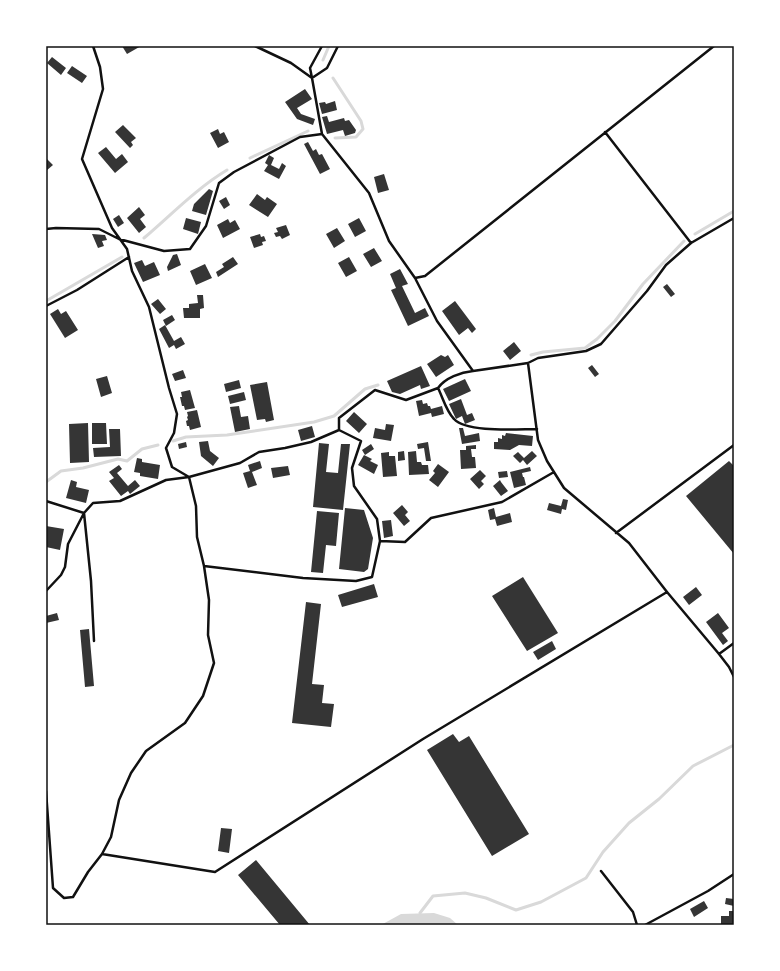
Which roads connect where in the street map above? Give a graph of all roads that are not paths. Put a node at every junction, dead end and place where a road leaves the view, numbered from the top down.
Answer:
1 (93, 46) edge
2 (255, 46) edge
3 (322, 46) edge
4 (338, 46) edge
5 (714, 46) edge
6 (312, 78) junction
7 (605, 132) junction
8 (322, 134) junction
9 (734, 218) edge
10 (46, 229) edge
11 (120, 239) junction
12 (691, 242) junction
13 (129, 258) junction
14 (414, 278) junction
15 (46, 306) edge
16 (528, 363) junction
17 (473, 371) junction
18 (438, 388) junction
19 (537, 429) junction
20 (338, 430) junction
21 (734, 445) edge
22 (554, 472) junction
23 (189, 477) junction
24 (46, 501) edge
25 (84, 513) junction
26 (616, 533) junction
27 (380, 541) junction
28 (204, 566) junction
29 (46, 591) edge
30 (667, 592) junction
31 (94, 641) dead end
32 (734, 643) edge
33 (719, 654) junction
34 (734, 677) edge
35 (46, 791) edge
36 (102, 854) junction
37 (601, 871) dead end
38 (734, 874) edge
39 (637, 925) edge
40 (644, 925) edge

1 - 11 lane
2 - 6 lane
3 - 6 lane
4 - 6 lane
5 - 7 lane
6 - 8 lane
7 - 12 lane
7 - 14 lane
8 - 11 lane
8 - 14 lane
9 - 12 lane
10 - 11 lane
11 - 13 lane
12 - 16 lane
13 - 15 lane
13 - 23 lane
14 - 17 lane
16 - 17 lane
16 - 19 lane
17 - 18 lane
18 - 19 lane
18 - 20 lane
19 - 22 lane
20 - 23 lane
20 - 27 lane
21 - 26 lane
22 - 26 lane
22 - 27 lane
23 - 25 lane
23 - 28 lane
24 - 25 lane
25 - 29 lane
25 - 31 lane
26 - 30 lane
27 - 28 lane
28 - 36 lane
30 - 33 lane
30 - 36 lane
32 - 33 lane
33 - 34 lane
35 - 36 lane
37 - 39 lane
38 - 40 lane

